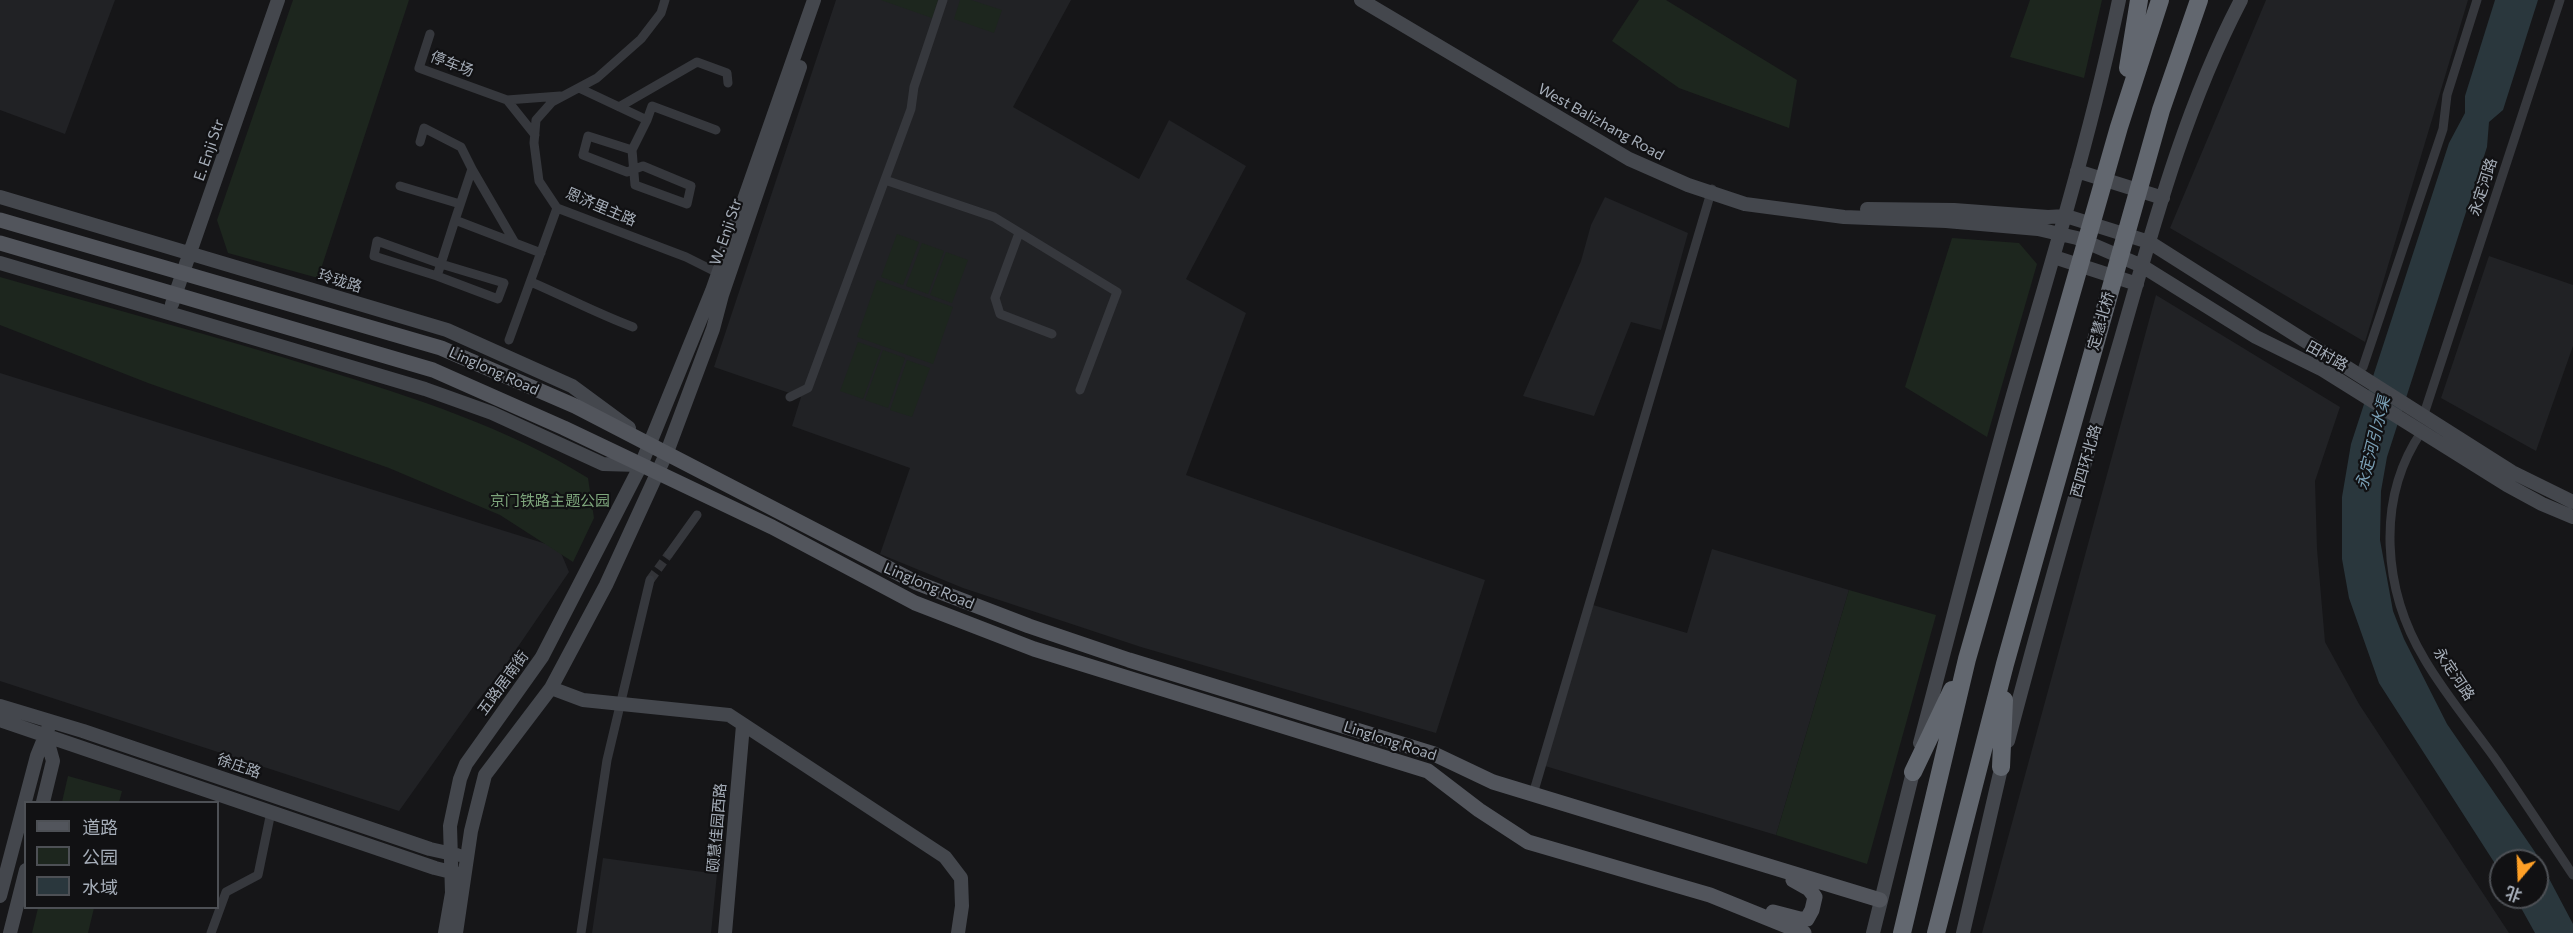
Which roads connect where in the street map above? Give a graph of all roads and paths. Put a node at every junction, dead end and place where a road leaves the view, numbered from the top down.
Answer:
1 (278, 0) edge
2 (665, 0) edge
3 (814, 0) edge
4 (823, 0) edge
5 (943, 0) edge
6 (1362, 0) edge
7 (1375, 0) edge
8 (2119, 0) edge
9 (2139, 0) edge
10 (2160, 0) edge
11 (2199, 0) edge
12 (2212, 0) edge
13 (2241, 0) edge
14 (2477, 0) edge
15 (2560, 0) edge
16 (430, 34) dead end
17 (728, 83) dead end
18 (2170, 83) junction
19 (579, 88) junction
20 (566, 95) junction
21 (507, 100) junction
22 (619, 107) junction
23 (647, 120) junction
24 (2119, 126) junction
25 (716, 130) dead end
26 (535, 135) junction
27 (420, 142) dead end
28 (632, 150) junction
29 (472, 169) junction
30 (634, 169) junction
31 (2077, 171) junction
32 (885, 180) junction
33 (400, 186) dead end
34 (1712, 190) junction
35 (0, 196) edge
36 (2163, 198) junction
37 (460, 204) junction
38 (557, 208) junction
39 (2066, 216) junction
40 (0, 220) edge
41 (455, 220) junction
42 (1019, 232) junction
43 (2060, 234) junction
44 (2150, 242) junction
45 (0, 243) edge
46 (515, 243) junction
47 (190, 253) junction
48 (541, 254) junction
49 (2054, 257) junction
50 (0, 262) edge
51 (441, 264) junction
52 (2142, 266) junction
53 (184, 272) junction
54 (718, 273) junction
55 (437, 276) junction
56 (531, 282) junction
57 (2137, 284) junction
58 (176, 294) junction
59 (170, 312) junction
60 (633, 327) dead end
61 (1052, 334) dead end
62 (509, 340) dead end
63 (2363, 381) junction
64 (1080, 390) dead end
65 (790, 397) dead end
66 (2418, 421) junction
67 (650, 444) junction
68 (667, 452) junction
69 (641, 465) junction
70 (658, 472) junction
71 (2573, 502) edge
72 (697, 515) dead end
73 (2573, 517) edge
74 (669, 554) tunnel mouth
75 (650, 580) tunnel mouth
76 (1967, 659) junction
77 (2005, 664) junction
78 (551, 687) junction
79 (620, 705) junction
80 (0, 706) edge
81 (0, 720) edge
82 (50, 721) junction
83 (743, 726) junction
84 (46, 736) junction
85 (2001, 767) junction
86 (1913, 772) junction
87 (1533, 794) junction
88 (25, 801) edge
89 (43, 801) edge
90 (24, 805) edge
91 (271, 812) junction
92 (451, 853) junction
93 (468, 857) junction
94 (1767, 866) junction
95 (451, 872) junction
96 (2573, 875) edge
97 (465, 876) junction
98 (24, 878) edge
99 (1710, 895) junction
100 (0, 896) edge
101 (1881, 900) junction
102 (10, 933) edge
103 (211, 933) edge
104 (445, 933) edge
105 (456, 933) edge
106 (581, 933) edge
107 (725, 933) edge
108 (958, 933) edge
109 (1804, 933) edge
110 (1873, 933) edge
111 (1902, 933) edge
112 (1936, 933) edge
113 (1963, 933) edge

1 - 47 street, E. Enji Str
2 - 19 street, 恩济里主路
3 - 54 street, W. Enji Str
4 - 68 street, W. Enji Str
5 - 32 street
6 - 34 street, West Balizhang Road
7 - 34 street, West Balizhang Road
8 - 31 street
9 - 24 highway
10 - 24 highway
11 - 18 highway
12 - 18 highway
13 - 36 street, 西四环北路
14 - 63 street
15 - 66 street, 永定河路
16 - 21 street, 停车场
17 - 22 street
18 - 77 highway, 定慧北桥
19 - 20 street, 恩济里主路
19 - 22 street
20 - 21 street
20 - 26 street, 恩济里主路
21 - 26 street
22 - 23 street
23 - 25 street
23 - 28 street
24 - 76 highway
26 - 38 street, 恩济里主路
27 - 29 street
28 - 30 street
28 - 30 street
29 - 37 street
29 - 46 street
30 - 30 street
31 - 36 street
31 - 39 street
32 - 42 street
32 - 65 street
33 - 37 street
34 - 39 street, West Balizhang Road
34 - 43 street, West Balizhang Road
34 - 87 street
35 - 47 street, 玲珑路
36 - 44 street, 西四环北路
37 - 41 street
38 - 48 street
38 - 54 street, 恩济里主路
39 - 43 street
39 - 44 street, 田村路
40 - 53 main road, Linglong Road
41 - 46 street
41 - 51 street
42 - 61 street
42 - 64 street
43 - 49 street
43 - 52 street, 田村路
44 - 52 street, 西四环北路
44 - 63 street, 田村路
45 - 58 main road, Linglong Road
46 - 48 street
47 - 53 street, E. Enji Str
47 - 67 street, 玲珑路
48 - 56 street
49 - 57 street
49 - 86 street
50 - 59 street
51 - 55 street
51 - 55 street
51 - 55 street
52 - 57 street, 西四环北路
52 - 63 street, 田村路
53 - 58 street, E. Enji Str
53 - 67 main road, Linglong Road
54 - 67 street, W. Enji Str
56 - 60 street
56 - 62 street
57 - 85 street, 西四环北路
58 - 59 street, E. Enji Str
58 - 69 main road, Linglong Road
59 - 69 street
63 - 66 street, 田村路
66 - 71 street, 田村路
66 - 73 street, 田村路
66 - 96 street, 永定河路
67 - 68 main road, Linglong Road
67 - 69 street, W. Enji Str
68 - 70 street, W. Enji Str
68 - 87 main road, Linglong Road
69 - 70 main road, Linglong Road
69 - 92 street, 五路居南街
70 - 78 street
70 - 99 main road, Linglong Road
72 - 74 street
75 - 79 street
76 - 86 highway
76 - 111 highway
77 - 85 highway
77 - 112 highway
78 - 79 street
78 - 93 street
79 - 83 street
79 - 106 street
80 - 82 street, 徐庄路
81 - 84 street
82 - 84 street
82 - 92 street, 徐庄路
83 - 107 street, 颐慧佳园西路
83 - 108 street
84 - 88 street
84 - 89 street
84 - 91 street
85 - 113 street, 西四环北路
86 - 101 street
87 - 94 main road, Linglong Road
90 - 100 street
91 - 95 street
91 - 103 street
92 - 93 street, 徐庄路
92 - 95 street, 五路居南街
93 - 97 street
94 - 99 main road
94 - 101 main road, Linglong Road
95 - 97 street
95 - 104 street, 五路居南街
97 - 105 street
98 - 102 street
99 - 109 main road, Linglong Road
101 - 110 street

